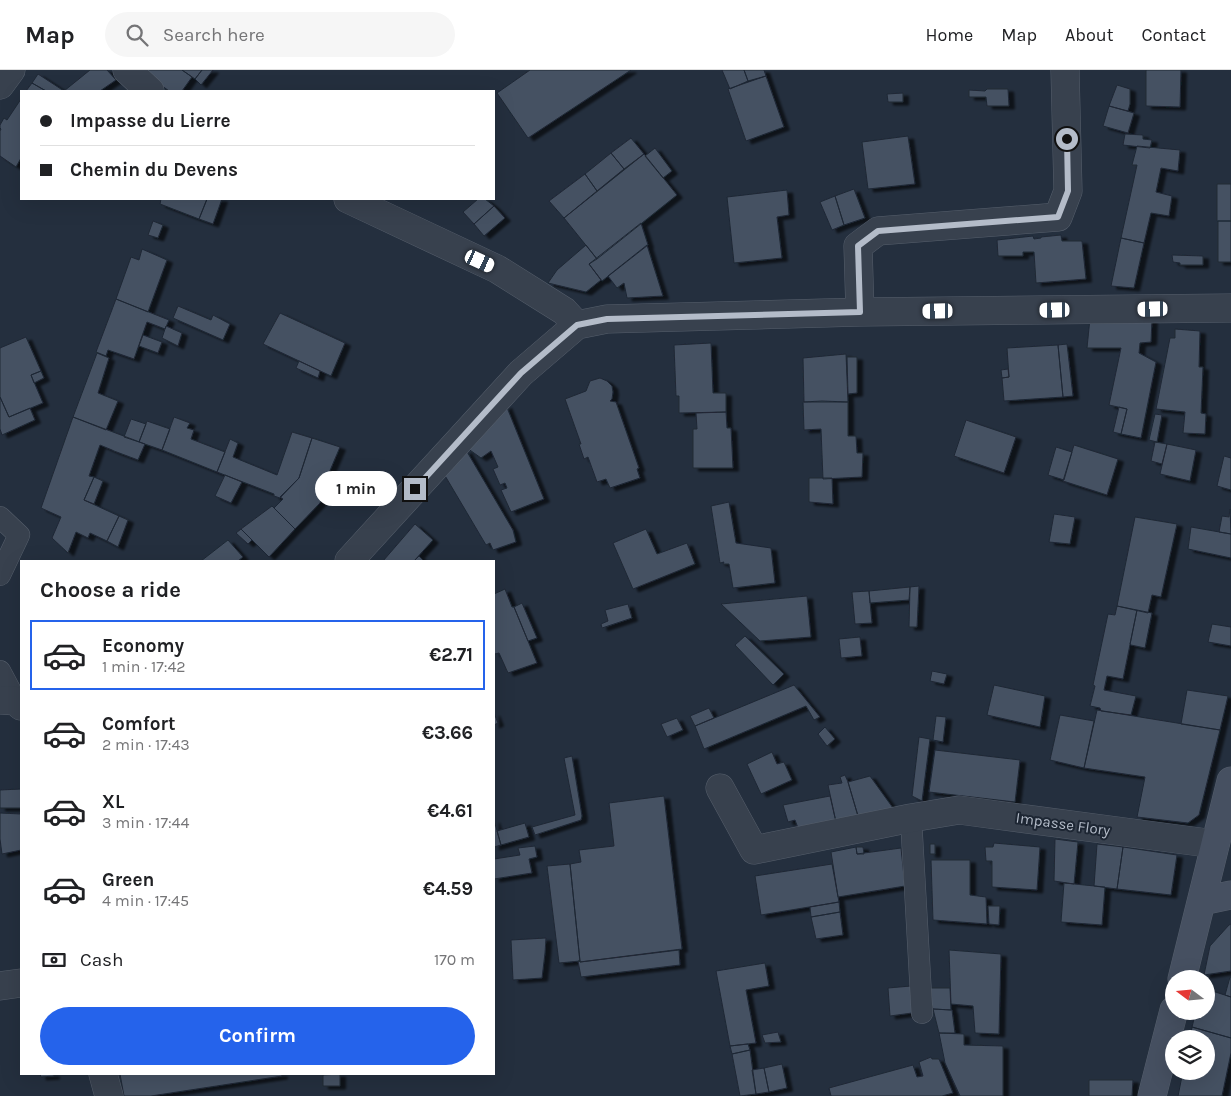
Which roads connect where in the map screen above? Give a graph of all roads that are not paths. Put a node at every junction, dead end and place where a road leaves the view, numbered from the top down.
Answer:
1 (11, 70) edge
2 (127, 70) edge
3 (1065, 70) edge
4 (0, 85) edge
5 (149, 90) edge
6 (350, 200) edge
7 (1231, 308) edge
8 (860, 312) junction
9 (577, 325) junction
10 (0, 517) edge
11 (350, 560) edge
12 (0, 575) edge
13 (0, 671) edge
14 (12, 702) edge
15 (1231, 781) edge
16 (720, 788) dead end
17 (911, 818) junction
18 (1215, 844) junction
19 (1231, 895) edge
20 (1202, 900) junction
21 (1184, 970) edge
22 (20, 982) edge
23 (0, 986) edge
24 (922, 1013) dead end
25 (1171, 1020) edge
26 (103, 1075) edge
27 (109, 1096) edge
28 (1152, 1096) edge

1 - 4 street
2 - 5 street
3 - 8 street
6 - 9 street
7 - 8 street
8 - 9 street
9 - 11 street
10 - 12 lane
13 - 14 lane
15 - 18 street
16 - 17 street, Impasse Flory
17 - 18 street, Impasse Flory
17 - 24 lane
18 - 20 street
19 - 20 street
20 - 21 street
22 - 23 street
25 - 28 street
26 - 27 street

